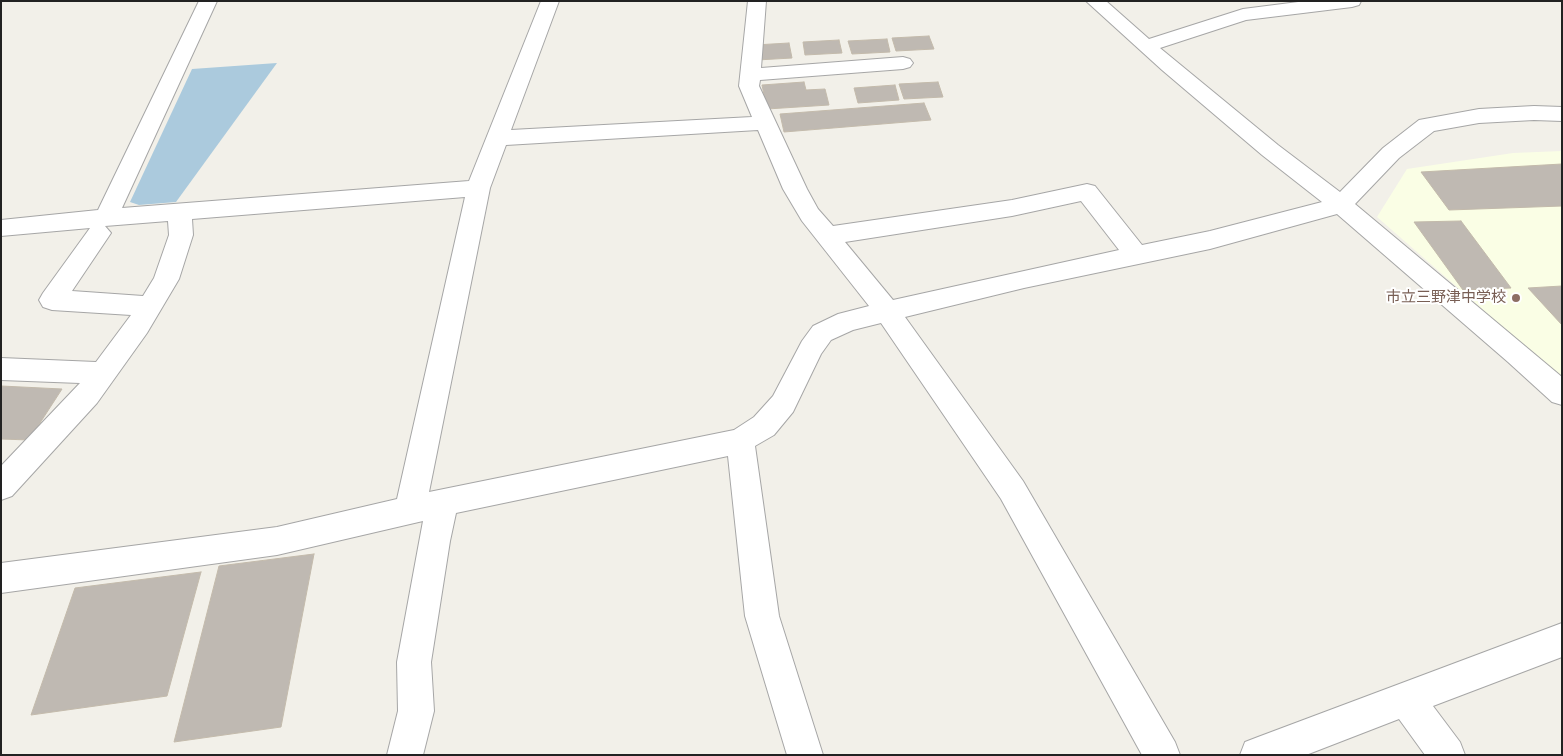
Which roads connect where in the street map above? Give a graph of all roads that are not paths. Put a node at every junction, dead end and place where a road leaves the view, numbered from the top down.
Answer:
1 (208, 1) edge
2 (550, 1) edge
3 (757, 1) edge
4 (1095, 1) edge
5 (1352, 1) edge
6 (1146, 46) junction
7 (904, 63) dead end
8 (750, 75) junction
9 (1562, 114) edge
10 (766, 123) junction
11 (498, 138) junction
12 (478, 188) junction
13 (1341, 205) junction
14 (180, 212) junction
15 (102, 225) junction
16 (1, 228) edge
17 (826, 236) junction
18 (1136, 255) junction
19 (150, 306) junction
20 (886, 310) junction
21 (1, 370) edge
22 (104, 373) junction
23 (1562, 394) edge
24 (740, 441) junction
25 (1, 487) edge
26 (443, 503) junction
27 (410, 510) junction
28 (1, 578) edge
29 (1562, 640) edge
30 (1406, 698) junction
31 (405, 755) edge
32 (805, 755) edge
33 (1162, 755) edge
34 (1258, 755) edge
35 (1447, 755) edge

1 - 15 street
2 - 11 street
3 - 8 street
4 - 6 street
5 - 6 street
6 - 13 street
7 - 8 street
8 - 10 street
9 - 13 street
10 - 11 street
10 - 17 street
11 - 12 street
12 - 14 street
12 - 27 street
13 - 18 street
13 - 23 street
14 - 15 street
14 - 19 street
15 - 16 street
15 - 19 street
17 - 18 street
17 - 20 street
18 - 20 street
19 - 22 street
20 - 24 street
20 - 33 street
21 - 22 street
22 - 25 street
24 - 26 street
24 - 32 street
26 - 27 street
26 - 31 street
27 - 28 street
29 - 30 street
30 - 34 street
30 - 35 street

